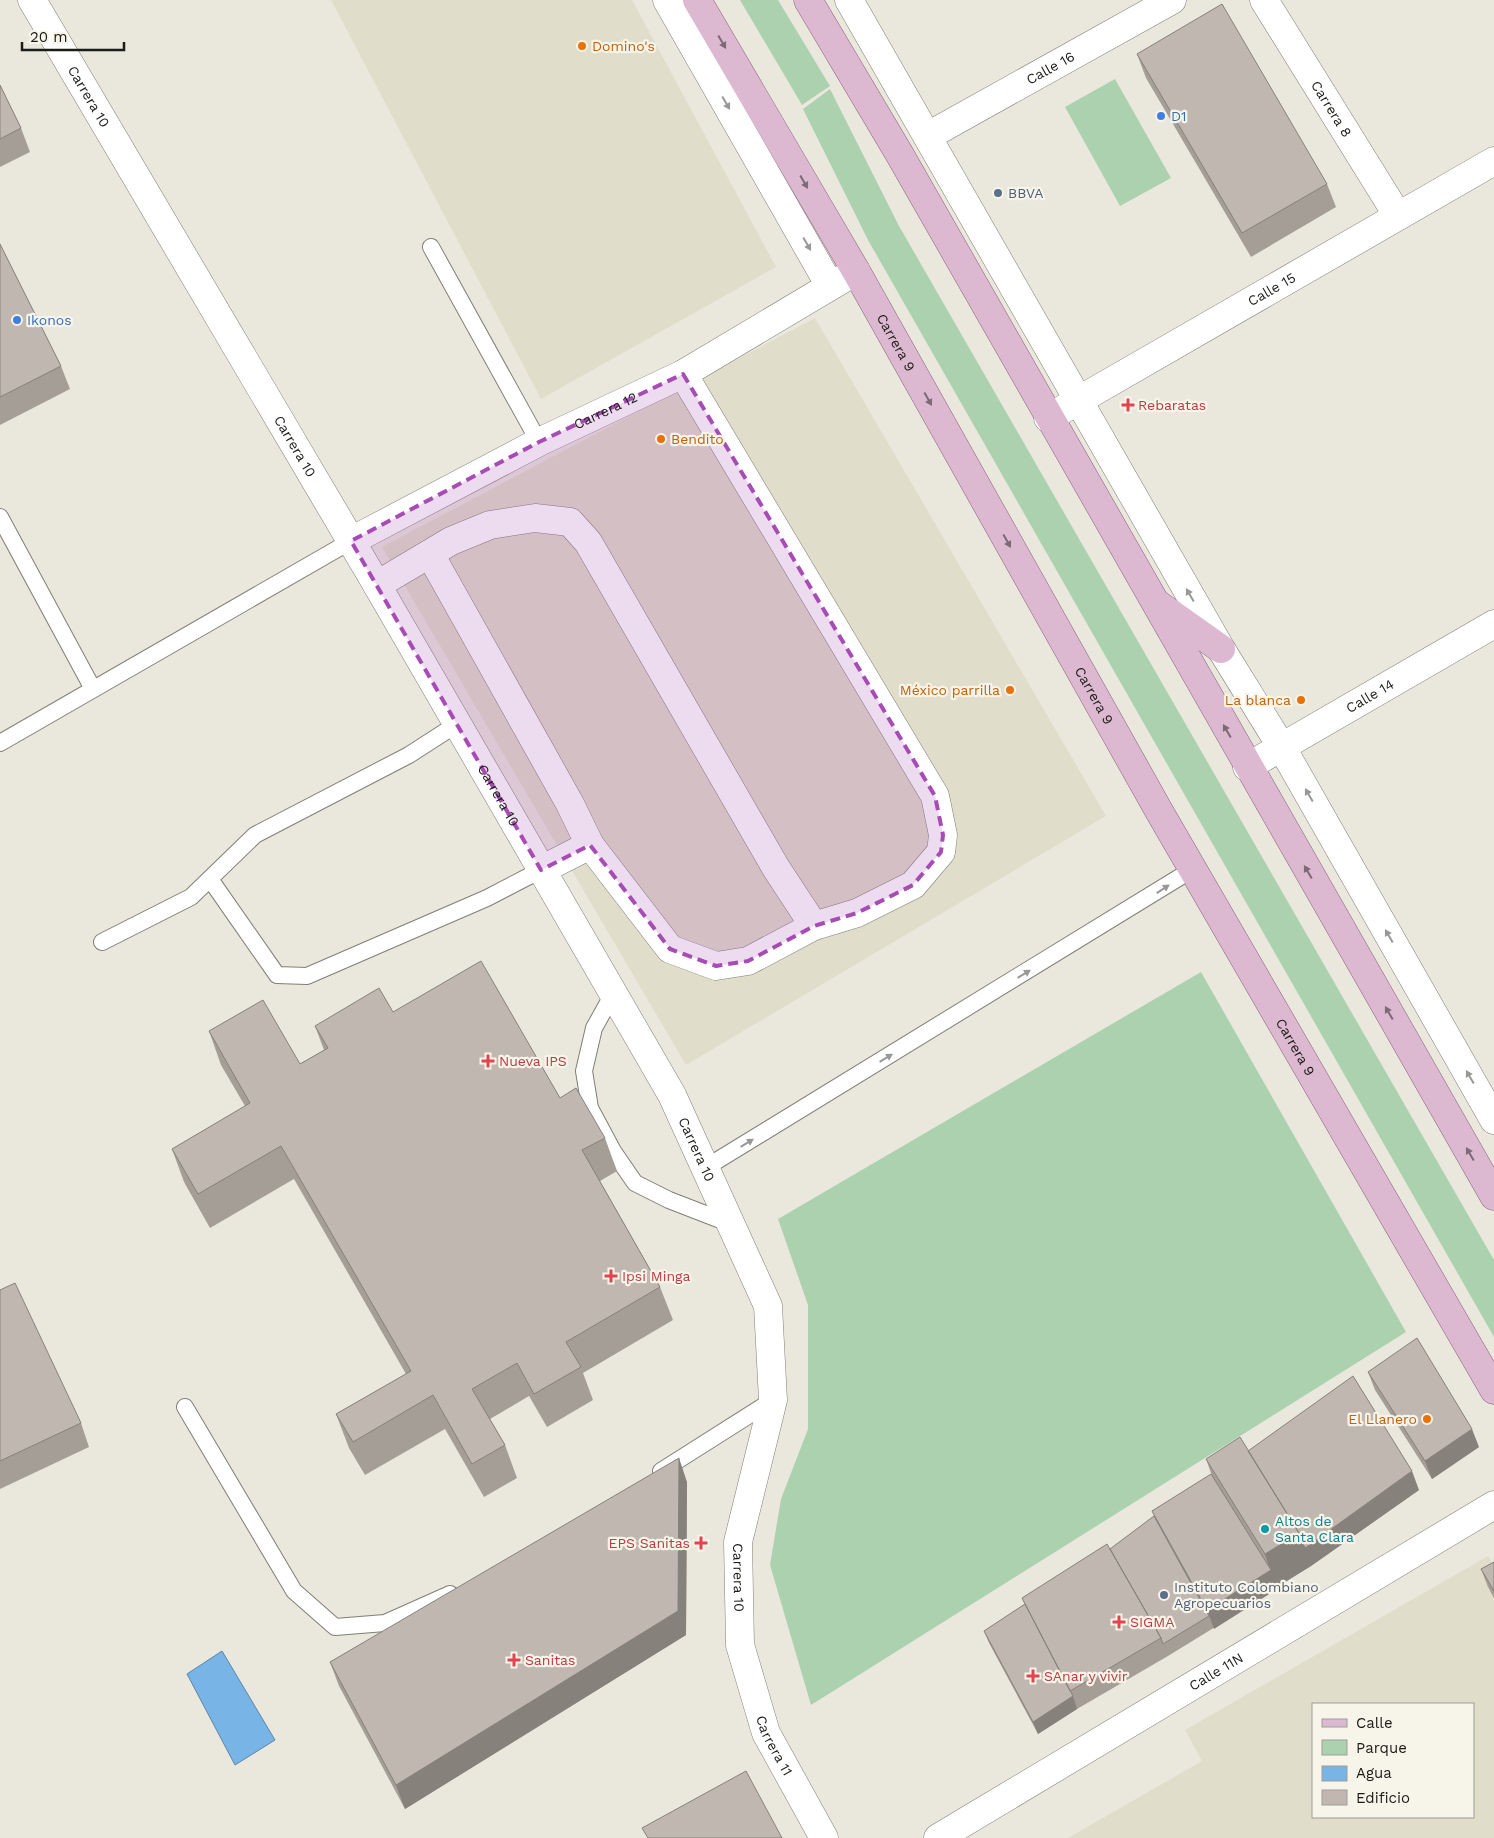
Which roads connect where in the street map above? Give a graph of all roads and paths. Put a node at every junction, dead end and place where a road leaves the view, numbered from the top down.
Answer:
1 (32, 0) edge
2 (667, 0) edge
3 (697, 0) edge
4 (808, 0) edge
5 (850, 0) edge
6 (1172, 0) edge
7 (1264, 0) edge
8 (928, 136) junction
9 (1494, 161) edge
10 (1398, 216) junction
11 (431, 248) dead end
12 (856, 271) junction
13 (830, 286) junction
14 (683, 374) junction
15 (1078, 400) junction
16 (1048, 418) junction
17 (539, 442) junction
18 (0, 517) edge
19 (351, 540) junction
20 (430, 554) junction
21 (377, 585) junction
22 (1152, 600) junction
23 (1494, 624) edge
24 (1221, 649) junction
25 (93, 690) junction
26 (457, 724) junction
27 (0, 743) edge
28 (1281, 746) junction
29 (1247, 766) junction
30 (590, 845) junction
31 (541, 870) junction
32 (1193, 870) junction
33 (210, 879) junction
34 (814, 926) junction
35 (102, 942) dead end
36 (613, 994) junction
37 (1494, 1120) edge
38 (705, 1168) junction
39 (1494, 1196) edge
40 (731, 1224) junction
41 (1494, 1390) edge
42 (773, 1400) junction
43 (184, 1407) dead end
44 (647, 1480) edge
45 (1494, 1505) edge
46 (465, 1588) edge
47 (740, 1645) joint
48 (824, 1838) edge
49 (938, 1838) edge

1 - 19 street, Carrera 10
2 -> 13 street
3 -> 12 main road, Carrera 9
4 - 16 main road
5 - 8 street
6 - 8 street, Calle 16
7 - 10 street, Carrera 8
8 - 15 street
9 - 10 street, Calle 15
10 - 15 street, Calle 15
11 - 17 lane
12 - 13 street, Carrera 12
12 -> 32 main road, Carrera 9
13 - 14 street, Carrera 12
14 - 17 street, Carrera 12
14 - 34 street
15 - 16 street, Calle 15
24 -> 15 street
16 - 22 main road
17 - 19 street, Carrera 12
18 - 25 lane
19 - 21 street, Carrera 10
19 - 25 lane
20 - 21 street
20 - 30 street
20 - 34 street
21 - 26 street, Carrera 10
22 - 24 main road
29 -> 22 main road
23 - 28 street, Calle 14
24 - 28 street
25 - 27 lane
26 - 31 street, Carrera 10
26 - 33 lane
28 - 29 street, Calle 14
37 -> 28 street
39 -> 29 main road
30 - 31 street
30 - 34 street
31 - 33 lane
31 - 36 street, Carrera 10
38 -> 32 lane
32 - 41 main road, Carrera 9
33 - 35 lane
36 - 38 street, Carrera 10
36 - 40 lane
38 - 40 street, Carrera 10
40 - 42 street, Carrera 10
42 - 44 lane
42 - 47 street, Carrera 10
43 - 46 lane
45 - 49 street, Calle 11N
47 - 48 street, Carrera 11

